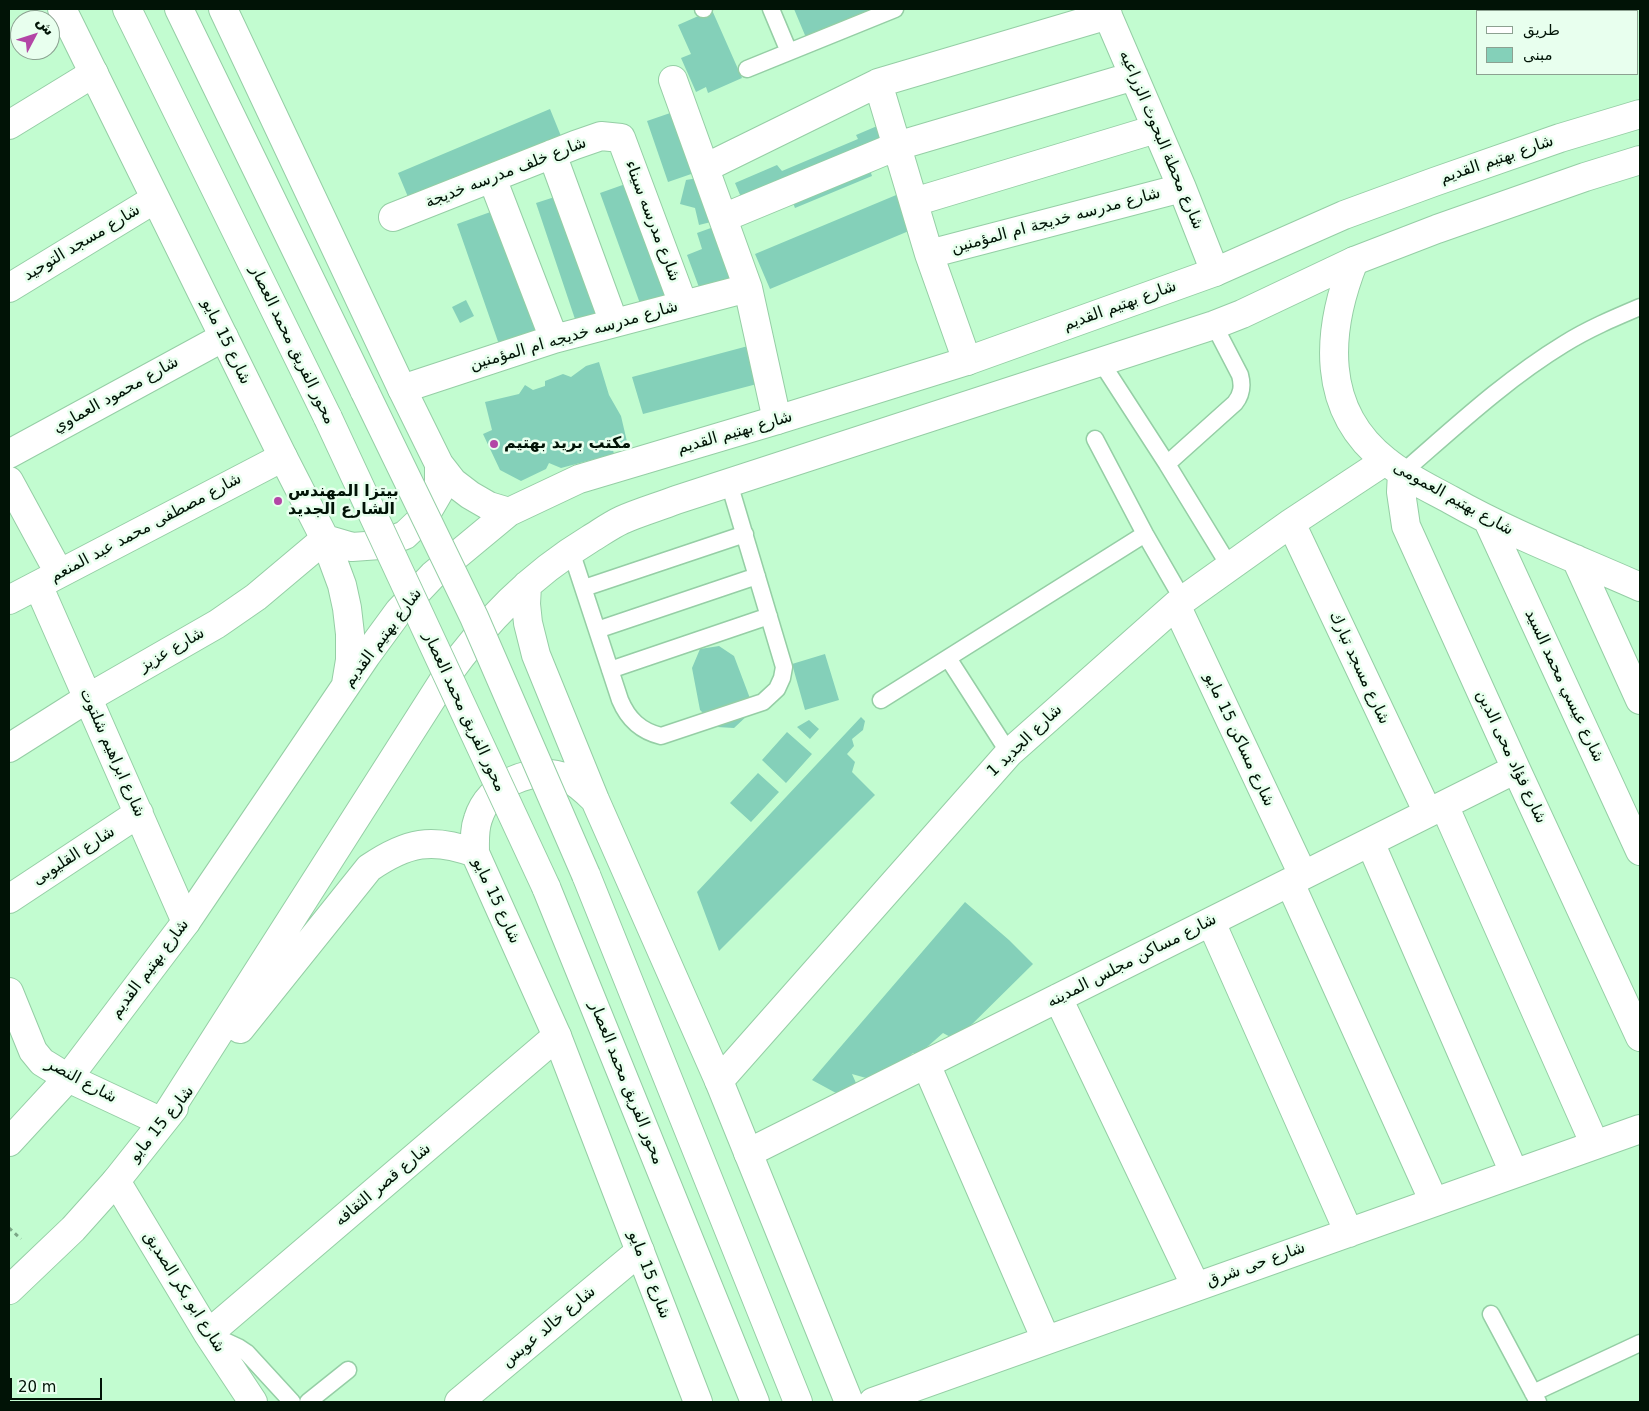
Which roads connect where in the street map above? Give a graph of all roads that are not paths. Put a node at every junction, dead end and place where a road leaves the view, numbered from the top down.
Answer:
1 (62, 9) edge
2 (127, 9) edge
3 (179, 9) edge
4 (223, 9) edge
5 (771, 9) edge
6 (895, 9) edge
7 (1106, 12) edge
8 (789, 52) junction
9 (747, 69) dead end
10 (94, 73) junction
11 (1134, 76) junction
12 (673, 80) dead end
13 (878, 83) junction
14 (1640, 114) edge
15 (9, 126) edge
16 (1156, 129) junction
17 (621, 138) joint
18 (897, 146) junction
19 (552, 154) junction
20 (1640, 160) edge
21 (705, 168) junction
22 (492, 178) junction
23 (1182, 188) junction
24 (155, 199) junction
25 (914, 202) junction
26 (392, 217) dead end
27 (723, 218) junction
28 (929, 254) junction
29 (1354, 261) junction
30 (1215, 272) junction
31 (9, 288) edge
32 (748, 288) junction
33 (683, 304) junction
34 (1640, 307) edge
35 (614, 323) junction
36 (1214, 325) junction
37 (224, 337) junction
38 (554, 339) junction
39 (967, 361) junction
40 (1101, 362) junction
41 (402, 389) junction
42 (777, 420) junction
43 (1094, 439) dead end
44 (9, 454) edge
45 (282, 457) junction
46 (439, 464) junction
47 (1167, 464) junction
48 (1393, 467) junction
49 (9, 481) edge
50 (729, 484) junction
51 (509, 512) junction
52 (1488, 521) junction
53 (1291, 523) junction
54 (745, 534) junction
55 (1145, 534) junction
56 (326, 539) junction
57 (572, 551) junction
58 (1576, 559) junction
59 (1230, 568) junction
60 (757, 576) junction
61 (48, 579) junction
62 (528, 585) junction
63 (1640, 587) edge
64 (584, 588) junction
65 (9, 600) edge
66 (1179, 603) junction
67 (769, 616) junction
68 (597, 630) junction
69 (948, 658) junction
70 (610, 670) junction
71 (346, 686) junction
72 (88, 698) junction
73 (881, 700) dead end
74 (1640, 700) edge
75 (9, 748) edge
76 (1009, 753) junction
77 (1516, 769) junction
78 (596, 800) junction
79 (1436, 809) junction
80 (138, 814) junction
81 (1370, 842) junction
82 (1640, 851) edge
83 (475, 853) junction
84 (1297, 879) junction
85 (9, 899) edge
86 (186, 922) junction
87 (1211, 922) junction
88 (9, 992) edge
89 (1058, 998) junction
90 (558, 1036) junction
91 (1640, 1037) edge
92 (926, 1064) junction
93 (68, 1078) junction
94 (719, 1081) junction
95 (162, 1122) junction
96 (1640, 1129) edge
97 (9, 1142) edge
98 (1595, 1145) junction
99 (748, 1153) junction
100 (1514, 1173) junction
101 (116, 1181) junction
102 (1434, 1202) junction
103 (1348, 1232) junction
104 (640, 1251) junction
105 (1196, 1287) junction
106 (9, 1290) edge
107 (1491, 1314) dead end
108 (208, 1334) junction
109 (1046, 1340) junction
110 (1640, 1343) edge
111 (348, 1370) dead end
112 (1536, 1398) edge
113 (253, 1402) edge
114 (292, 1402) edge
115 (308, 1402) edge
116 (459, 1402) edge
117 (698, 1402) edge
118 (755, 1402) edge
119 (798, 1402) edge
120 (849, 1402) edge
121 (873, 1402) edge

1 - 10 street, شارع 15 مايو
2 - 118 street, محور الفريق محمد العصار, bridge
3 - 119 street, bridge
4 - 41 street
5 - 8 lane
6 - 8 lane
7 - 11 street, شارع محطة البحوث الزراعيه
7 - 13 street
8 - 9 lane
10 - 15 street
10 - 24 street, شارع 15 مايو
11 - 16 street, شارع محطة البحوث الزراعيه
11 - 18 street
12 - 21 street
13 - 18 street
13 - 21 street
14 - 30 street, شارع بهتيم القديم
16 - 23 street, شارع محطة البحوث الزراعيه
16 - 25 street
17 - 19 street, شارع خلف مدرسه خديجة
17 - 33 street, شارع مدرسه سيناء
18 - 25 street
18 - 27 street
19 - 22 street, شارع خلف مدرسه خديجة
19 - 35 street
20 - 29 street
21 - 27 street
22 - 26 street, شارع خلف مدرسه خديجة
22 - 38 street
23 - 28 street, شارع مدرسه خديجة ام المؤمنين
23 - 30 street, شارع محطة البحوث الزراعيه
24 - 31 street, شارع مسجد التوحيد
24 - 37 street, شارع 15 مايو
25 - 28 street
27 - 32 street
28 - 39 street
29 - 36 street
29 - 48 street, شارع بهتيم العمومى
30 - 39 street, شارع بهتيم القديم
32 - 33 street, شارع مدرسه خديجه ام المؤمنين
32 - 42 street
33 - 35 street, شارع مدرسه خديجه ام المؤمنين
34 - 48 lane
35 - 38 street, شارع مدرسه خديجه ام المؤمنين
36 - 40 street
36 - 47 lane
37 - 44 street, شارع محمود العماوي
37 - 45 street, شارع 15 مايو
38 - 41 street, شارع مدرسه خديجه ام المؤمنين
39 - 42 street, شارع بهتيم القديم
40 - 47 lane
40 - 50 street
41 - 46 street
42 - 51 street, شارع بهتيم القديم
43 - 55 lane
45 - 56 street, شارع 15 مايو
45 - 61 street, شارع مصطفى محمد عبد المنعم
46 - 51 street
46 - 56 street
47 - 59 lane
48 - 52 street, شارع بهتيم العمومى
48 - 53 street, شارع الجديد 1
48 - 77 street, شارع فؤاد محى الدين
49 - 61 street, شارع ابراهيم شلتوت
50 - 54 lane
50 - 57 street
51 - 71 street, شارع بهتيم القديم
52 - 58 street, شارع بهتيم العمومى
52 - 82 street, شارع عيسي محمد السيد
53 - 59 street, شارع الجديد 1
53 - 79 street, شارع مسجد تبارك
54 - 60 lane
54 - 64 lane
55 - 66 lane
55 - 69 lane
56 - 71 street, شارع 15 مايو
56 - 72 street, شارع عزيز
57 - 62 street
57 - 64 lane
58 - 63 street, شارع بهتيم العمومى
58 - 74 street
59 - 66 street, شارع الجديد 1
60 - 67 lane
60 - 68 lane
61 - 65 street, شارع مصطفى محمد عبد المنعم
61 - 72 street, شارع ابراهيم شلتوت
62 - 78 street
62 - 95 street
64 - 68 lane
66 - 76 street, شارع الجديد 1
66 - 84 street, شارع مساكن 15 مايو
67 - 70 lane
67 - 70 lane
68 - 70 lane
69 - 73 lane
69 - 76 lane
71 - 86 street, شارع بهتيم القديم
72 - 75 street, شارع عزيز
72 - 80 street, شارع ابراهيم شلتوت
76 - 94 street, شارع الجديد 1
77 - 79 street, شارع مساكن مجلس المدينه
77 - 91 street, شارع فؤاد محى الدين
78 - 83 street
78 - 94 street
79 - 81 street, شارع مساكن مجلس المدينه
79 - 98 street, شارع مسجد تبارك
80 - 85 street, شارع القليوبى
80 - 86 street, شارع ابراهيم شلتوت
81 - 84 street, شارع مساكن مجلس المدينه
81 - 100 street
83 - 90 street, شارع 15 مايو
83 - 95 street, شارع 15 مايو
84 - 87 street, شارع مساكن مجلس المدينه
84 - 102 street, شارع مساكن 15 مايو
86 - 93 street, شارع بهتيم القديم
87 - 89 street, شارع مساكن مجلس المدينه
87 - 103 street
88 - 93 street, شارع النصر
89 - 92 street, شارع مساكن مجلس المدينه
89 - 105 street
90 - 104 street, شارع 15 مايو
90 - 108 street, شارع قصر الثقافه
92 - 99 street, شارع مساكن مجلس المدينه
92 - 109 street
93 - 95 street, شارع النصر
93 - 97 street
94 - 99 street
95 - 101 street, شارع 15 مايو
96 - 98 street, شارع حى شرق
98 - 100 street, شارع حى شرق
99 - 120 street
100 - 102 street, شارع حى شرق
101 - 106 street, شارع 15 مايو
101 - 108 street, شارع ابو بكر الصديق
102 - 103 street, شارع حى شرق
103 - 105 street, شارع حى شرق
104 - 116 street, شارع خالد عويس
104 - 117 street, شارع 15 مايو
105 - 109 street, شارع حى شرق
107 - 112 lane
108 - 113 street, شارع ابو بكر الصديق
108 - 114 lane
109 - 121 street, شارع حى شرق
110 - 112 lane
111 - 115 lane

